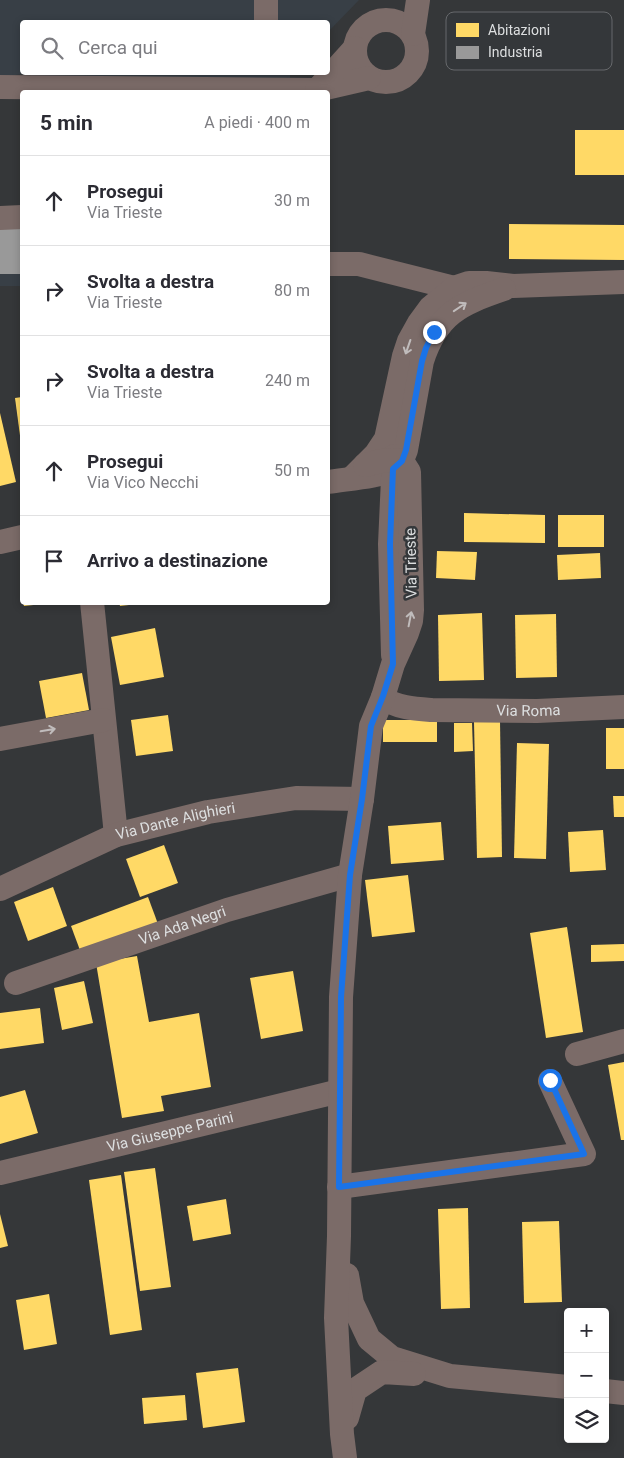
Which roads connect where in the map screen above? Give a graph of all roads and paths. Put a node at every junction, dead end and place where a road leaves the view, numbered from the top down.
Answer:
1 (266, 0) edge
2 (403, 0) edge
3 (418, 0) edge
4 (266, 20) edge
5 (382, 20) junction
6 (413, 34) junction
7 (355, 48) junction
8 (369, 78) junction
9 (265, 81) edge
10 (0, 87) edge
11 (317, 90) junction
12 (20, 217) edge
13 (0, 218) edge
14 (330, 264) edge
15 (624, 282) edge
16 (513, 286) junction
17 (454, 288) junction
18 (399, 383) junction
19 (396, 463) junction
20 (358, 472) junction
21 (330, 481) edge
22 (20, 537) edge
23 (0, 542) edge
24 (92, 605) edge
25 (388, 680) junction
26 (624, 707) edge
27 (103, 720) junction
28 (0, 739) edge
29 (362, 799) junction
30 (116, 835) junction
31 (350, 875) junction
32 (0, 890) edge
33 (16, 983) dead end
34 (624, 1041) edge
35 (577, 1054) dead end
36 (550, 1080) dead end
37 (340, 1091) junction
38 (0, 1173) edge
39 (339, 1187) junction
40 (339, 1236) junction
41 (450, 1376) junction
42 (564, 1387) edge
43 (609, 1391) edge
44 (624, 1393) edge
45 (342, 1434) junction
46 (345, 1458) edge

1 - 4 street
2 - 5 street
3 - 6 street
5 - 6 street
5 - 7 street
6 - 8 street
7 - 8 street
7 - 11 street
8 - 11 street
9 - 10 street
9 - 11 street
12 - 13 street
14 - 17 street
15 - 16 street
16 - 17 street
19 -> 16 street
17 -> 18 street
18 - 19 street
18 - 20 street
19 - 20 street
19 - 25 street, Via Trieste
20 - 21 street
22 - 23 street
24 - 27 street
25 - 26 street, Via Roma
25 - 29 street, Via Trieste
28 -> 27 street
27 - 30 street
29 - 30 street, Via Dante Alighieri
29 - 31 street, Via Trieste
30 - 32 street, Via Dante Alighieri
31 - 33 street, Via Ada Negri
31 - 37 street, Via Trieste
34 - 35 street
36 - 39 street
37 - 38 street, Via Giuseppe Parini
37 - 39 street, Via Trieste
39 - 40 street, Via Trieste
40 - 41 street
40 - 45 street
41 - 42 street
41 - 45 street
43 - 44 street
45 - 46 street

